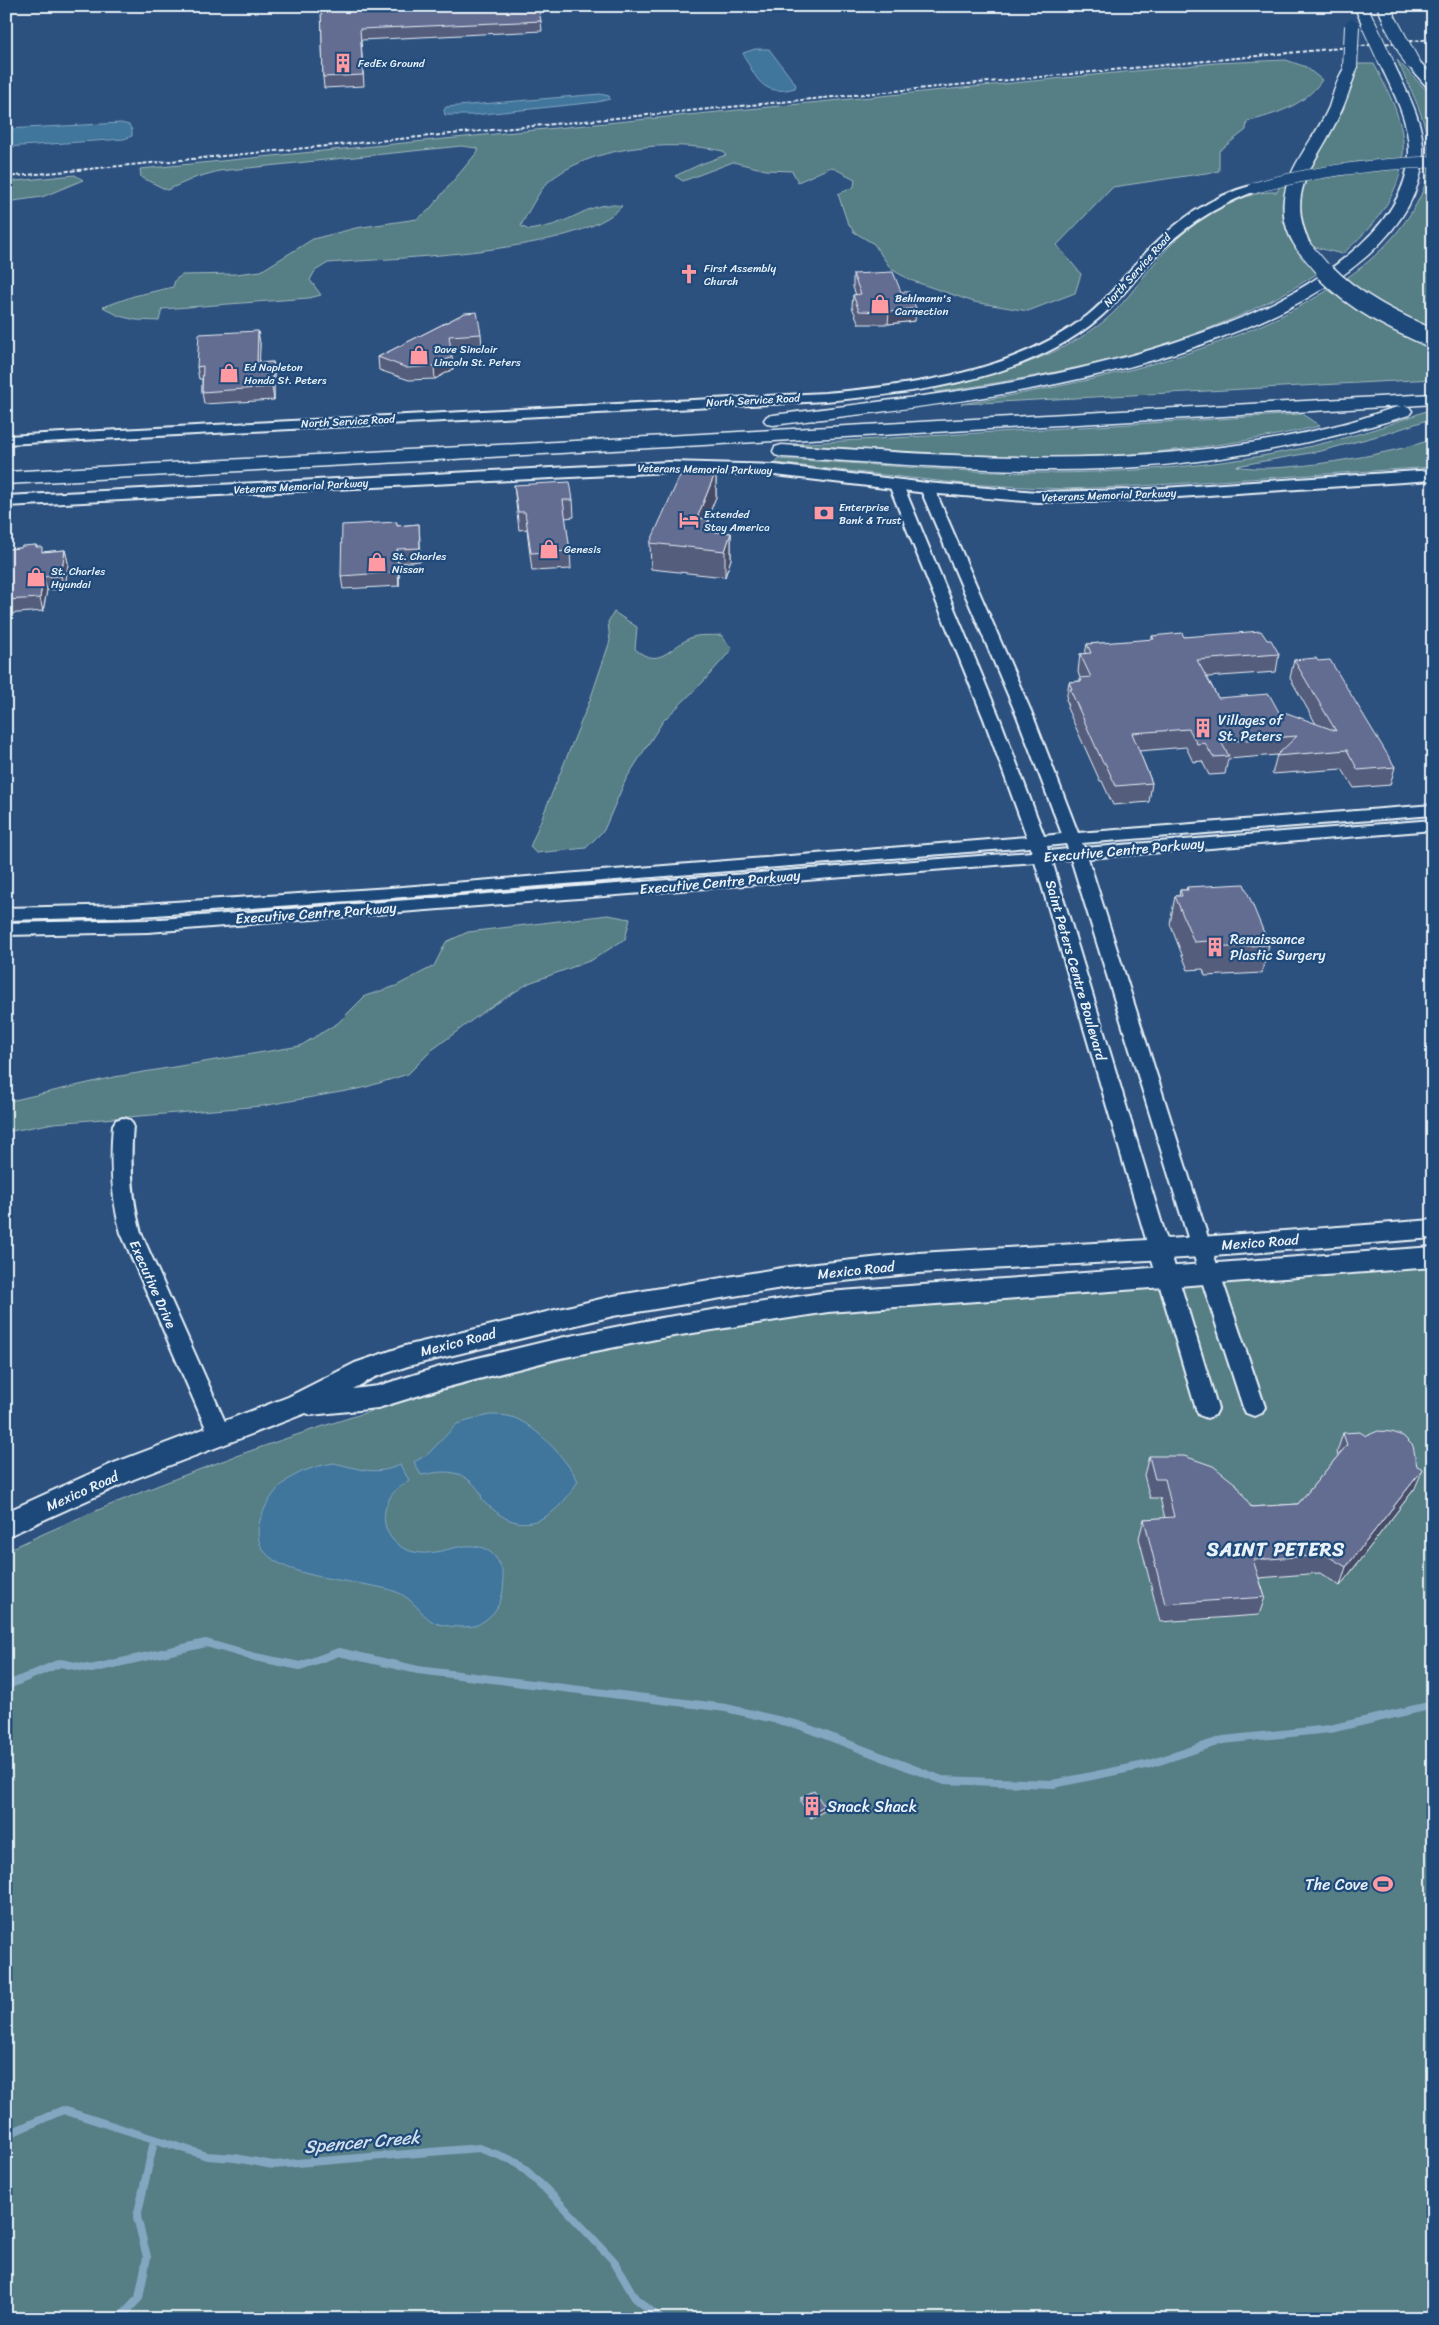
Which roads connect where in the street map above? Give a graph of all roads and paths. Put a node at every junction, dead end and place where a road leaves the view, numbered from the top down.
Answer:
1 (1348, 6) edge
2 (1360, 6) edge
3 (1383, 6) edge
4 (1433, 85) edge
5 (1433, 162) edge
6 (1433, 339) edge
7 (1433, 386) edge
8 (1433, 399) edge
9 (742, 424) junction
10 (6, 440) edge
11 (558, 449) junction
12 (6, 464) edge
13 (1433, 476) edge
14 (6, 478) edge
15 (896, 485) junction
16 (927, 488) junction
17 (6, 501) edge
18 (1433, 810) edge
19 (1433, 825) edge
20 (1075, 845) junction
21 (1040, 848) junction
22 (6, 914) edge
23 (6, 929) edge
24 (123, 1124) dead end
25 (1433, 1229) edge
26 (1201, 1247) junction
27 (1158, 1249) junction
28 (1433, 1257) edge
29 (1210, 1274) junction
30 (1167, 1277) junction
31 (298, 1405) junction
32 (1254, 1407) dead end
33 (1207, 1408) dead end
34 (220, 1435) junction
35 (6, 1525) edge

1 - 6 highway, bridge
2 - 9 highway, bridge
3 - 4 highway, bridge
5 - 10 street, North Service Road, bridge
7 - 9 highway
8 - 11 highway
8 - 11 highway
9 - 12 highway
11 - 14 highway
13 - 16 main road, Veterans Memorial Parkway
15 - 16 main road, Veterans Memorial Parkway
15 - 17 main road, Veterans Memorial Parkway
15 - 21 street, Saint Peters Centre Boulevard
16 - 20 street
18 - 20 street, Executive Centre Parkway
19 - 20 street, Executive Centre Parkway
20 - 21 street, Executive Centre Parkway
20 - 26 street
21 - 22 street, Executive Centre Parkway
21 - 23 street, Executive Centre Parkway
21 - 27 street, Saint Peters Centre Boulevard
24 - 34 street, Executive Drive
25 - 26 main road, Mexico Road
26 - 27 main road, Mexico Road
26 - 29 street
27 - 30 street, Saint Peters Centre Boulevard
27 - 31 main road, Mexico Road
28 - 29 main road, Mexico Road
29 - 30 main road, Mexico Road
29 - 32 street
30 - 31 main road, Mexico Road
30 - 33 street, Saint Peters Centre Boulevard
31 - 34 main road, Mexico Road
34 - 35 main road, Mexico Road

